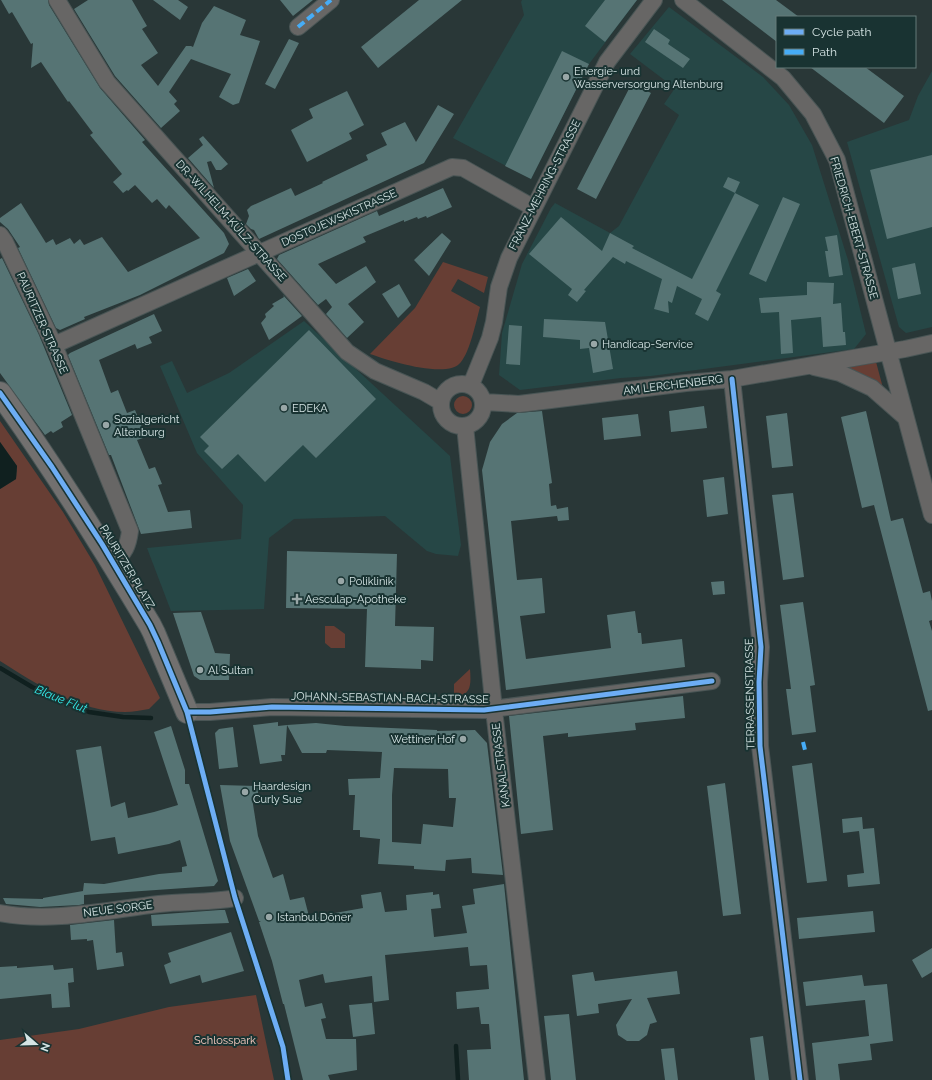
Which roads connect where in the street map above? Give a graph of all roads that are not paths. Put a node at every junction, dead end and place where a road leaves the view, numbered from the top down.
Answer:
1 (57, 0) edge
2 (330, 0) edge
3 (654, 0) edge
4 (683, 0) edge
5 (298, 27) dead end
6 (534, 208) junction
7 (0, 235) edge
8 (260, 254) junction
9 (932, 342) edge
10 (54, 345) junction
11 (888, 352) junction
12 (808, 365) junction
13 (732, 379) junction
14 (471, 385) junction
15 (0, 393) edge
16 (441, 402) junction
17 (484, 402) junction
18 (81, 412) joint
19 (905, 417) junction
20 (466, 426) junction
21 (932, 515) edge
22 (113, 563) junction
23 (712, 681) dead end
24 (494, 710) junction
25 (187, 712) joint
26 (235, 898) dead end
27 (0, 913) edge
28 (537, 1080) edge
29 (800, 1080) edge

1 - 8 street, DR.-WILHELM-KÜLZ-STRASSE
2 - 5 street
3 - 6 street, FRANZ-MEHRING-STRASSE
4 - 11 street, FRIEDRICH-EBERT-STRASSE
6 - 8 street, DOSTOJEWSKISTRASSE
6 - 14 street, FRANZ-MEHRING-STRASSE
7 - 10 street, PAURITZER STRASSE
8 - 10 street, DOSTOJEWSKISTRASSE
8 - 16 street, DR.-WILHELM-KÜLZ-STRASSE
9 - 11 street, AM LERCHENBERG
10 - 18 street, PAURITZER STRASSE
11 - 12 street, AM LERCHENBERG
11 - 19 street, FRIEDRICH-EBERT-STRASSE
12 - 13 street, AM LERCHENBERG
12 - 19 street
13 - 17 street, AM LERCHENBERG
13 - 29 street, TERRASSENSTRASSE
14 - 16 street
14 - 17 street
15 - 22 street, PAURITZER PLATZ
16 - 20 street
17 - 20 street
18 - 22 street, PAURITZER PLATZ
19 - 21 street, FRIEDRICH-EBERT-STRASSE
20 - 24 street, KANALSTRASSE
22 - 25 street, PAURITZER PLATZ
23 - 24 street, JOHANN-SEBASTIAN-BACH-STRASSE
24 - 25 street, JOHANN-SEBASTIAN-BACH-STRASSE
24 - 28 street, KANALSTRASSE
26 - 27 street, NEUE SORGE

